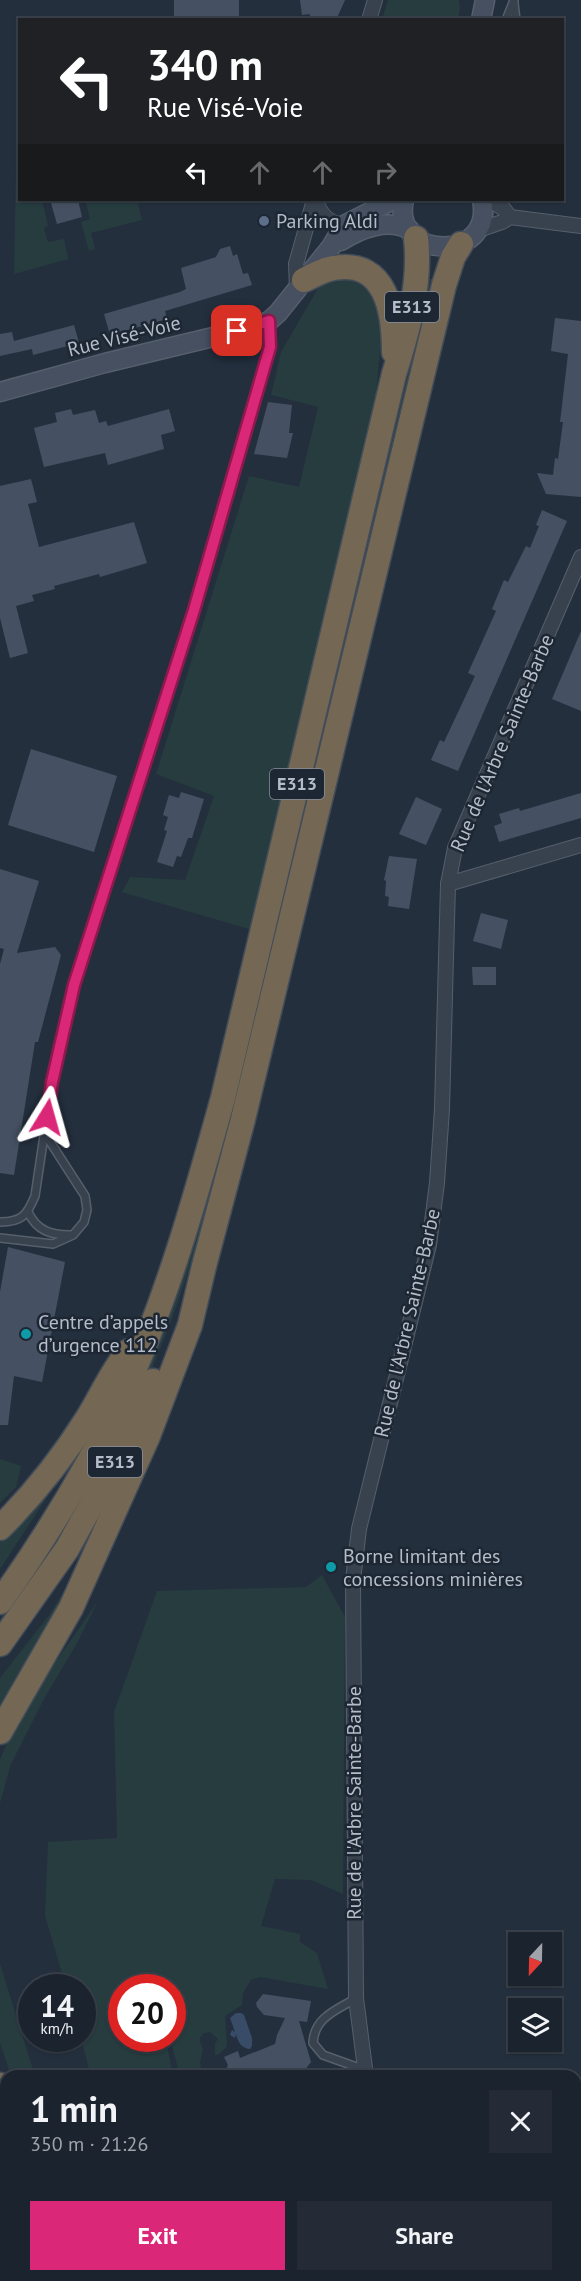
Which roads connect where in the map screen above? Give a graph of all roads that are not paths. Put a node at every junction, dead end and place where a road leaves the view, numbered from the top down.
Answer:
1 (375, 0) edge
2 (485, 0) edge
3 (514, 1) edge
4 (370, 18) edge
5 (481, 18) edge
6 (507, 18) edge
7 (516, 18) edge
8 (315, 201) edge
9 (315, 201) edge
10 (391, 201) edge
11 (404, 201) edge
12 (482, 201) edge
13 (491, 201) edge
14 (510, 217) junction
15 (344, 225) junction
16 (581, 226) edge
17 (413, 234) junction
18 (468, 237) junction
19 (332, 247) junction
20 (300, 285) junction
21 (269, 321) junction
22 (394, 374) junction
23 (0, 392) edge
24 (581, 557) edge
25 (577, 579) edge
26 (581, 845) edge
27 (448, 884) junction
28 (45, 1134) junction
29 (28, 1212) junction
30 (0, 1222) edge
31 (73, 1235) junction
32 (0, 1238) edge
33 (204, 1266) junction
34 (152, 1325) junction
35 (0, 1528) edge
36 (0, 1602) edge
37 (0, 1644) edge
38 (0, 1732) edge
39 (356, 1998) junction
40 (358, 2070) edge
41 (365, 2070) edge

1 - 4 street
2 - 5 street
3 - 6 lane
3 - 7 lane
8 - 15 street
9 - 20 street
10 - 15 street
11 - 17 street
12 - 18 street
13 - 14 street
14 - 16 street
14 - 18 street
15 - 19 street, Rue Visé-Voie
17 - 18 street, Rue Visé-Voie
17 - 19 street, Rue Visé-Voie
17 - 22 highway, E313
18 - 33 highway, E313
19 - 20 street, Rue Visé-Voie
20 - 21 street, Rue Visé-Voie
20 - 22 highway
21 - 23 street, Rue Visé-Voie
21 - 28 lane
22 - 34 highway, E313
24 - 25 street, Rue de l'Arbre Sainte-Barbe
25 - 27 street, Rue de l'Arbre Sainte-Barbe
26 - 27 street
27 - 39 street, Rue de l'Arbre Sainte-Barbe
28 - 29 lane
28 - 31 lane
29 - 30 lane
29 - 31 lane
31 - 32 lane
33 - 37 highway, E313
33 - 38 highway
34 - 35 highway
34 - 36 highway, E313
39 - 40 lane
39 - 41 street, Rue de l'Arbre Sainte-Barbe

